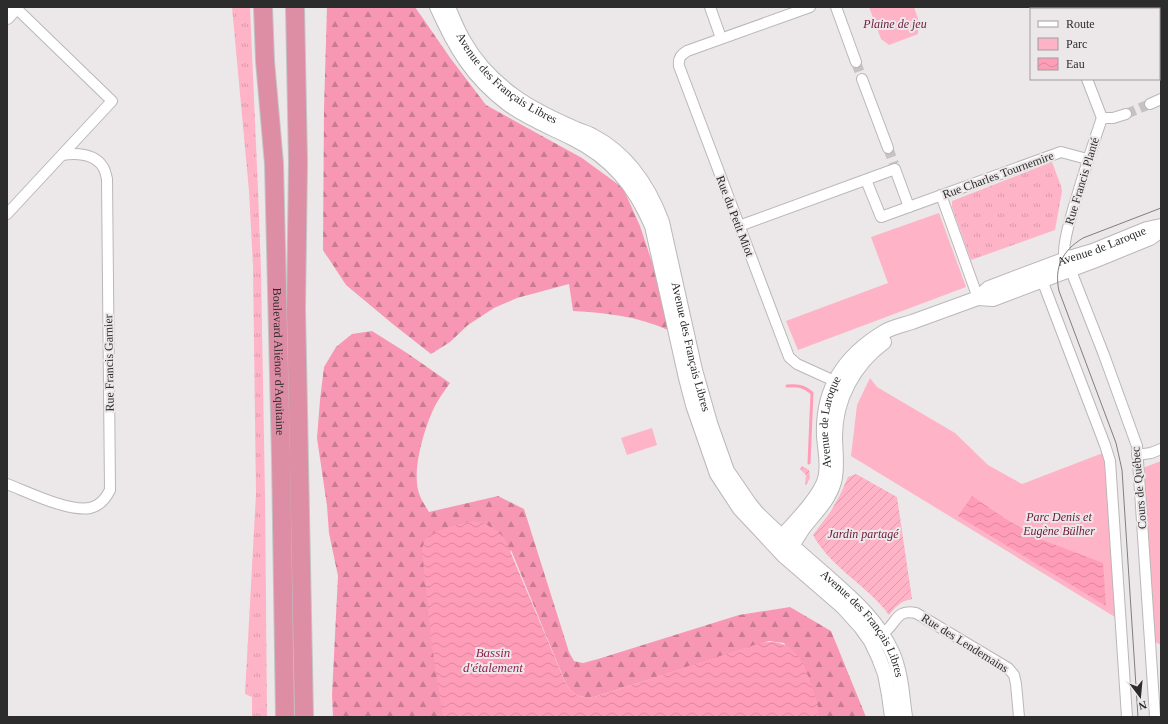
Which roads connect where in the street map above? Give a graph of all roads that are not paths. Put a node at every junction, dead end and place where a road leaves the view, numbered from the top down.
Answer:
1 (264, 7) edge
2 (272, 7) edge
3 (295, 7) edge
4 (437, 7) edge
5 (448, 7) edge
6 (710, 7) edge
7 (810, 7) edge
8 (837, 7) edge
9 (13, 11) edge
10 (721, 38) junction
11 (856, 62) tunnel mouth
12 (862, 79) tunnel mouth
13 (1087, 80) edge
14 (1161, 99) edge
15 (1150, 104) tunnel mouth
16 (1126, 114) tunnel mouth
17 (1102, 118) junction
18 (273, 138) junction
19 (888, 148) tunnel mouth
20 (62, 155) junction
21 (1087, 159) junction
22 (866, 180) junction
23 (941, 195) junction
24 (909, 207) junction
25 (7, 214) edge
26 (739, 226) junction
27 (1161, 226) edge
28 (1161, 230) edge
29 (1068, 264) junction
30 (1048, 266) junction
31 (1042, 280) junction
32 (978, 298) junction
33 (840, 384) junction
34 (1161, 449) edge
35 (1137, 455) junction
36 (7, 484) edge
37 (778, 541) junction
38 (789, 551) junction
39 (882, 634) junction
40 (285, 717) edge
41 (304, 717) edge
42 (892, 717) edge
43 (905, 717) edge
44 (1019, 717) edge
45 (1127, 717) edge
46 (1155, 717) edge

1 - 18 highway, Boulevard Aliénor d'Aquitaine
2 - 18 highway
3 - 41 highway, Boulevard Aliénor d'Aquitaine
4 - 37 street, Avenue des Français Libres
5 - 37 street, Avenue des Français Libres
6 - 10 street
7 - 10 street, Rue du Petit Miot
8 - 11 street
9 - 20 street
10 - 26 street, Rue du Petit Miot
12 - 19 street
13 - 17 street
14 - 15 street
16 - 17 street
17 - 21 street, Rue Francis Planté
18 - 40 highway, Boulevard Aliénor d'Aquitaine
20 - 25 street
20 - 36 street, Rue Francis Garnier
21 - 23 street, Rue Charles Tournemire
21 - 29 street, Rue Francis Planté
22 - 24 street, Rue Charles Tournemire
22 - 24 street
22 - 26 street
23 - 24 street, Rue Charles Tournemire
23 - 32 street
26 - 33 street, Rue du Petit Miot
27 - 29 street, Avenue de Laroque
28 - 29 street, Avenue de Laroque
29 - 30 street, Avenue de Laroque
29 - 31 street, Avenue de Laroque
29 - 35 street, Cours de Québec
30 - 31 street
30 - 32 street, Avenue de Laroque
31 - 32 street, Avenue de Laroque
31 - 45 street
32 - 33 street, Avenue de Laroque
33 - 37 street, Avenue de Laroque
33 - 38 street, Avenue de Laroque
34 - 35 street
35 - 46 street, Cours de Québec
37 - 38 street, Avenue des Français Libres
38 - 39 street, Avenue des Français Libres
38 - 42 street, Avenue des Français Libres
39 - 43 street, Avenue des Français Libres
39 - 44 street, Rue des Lendemains

